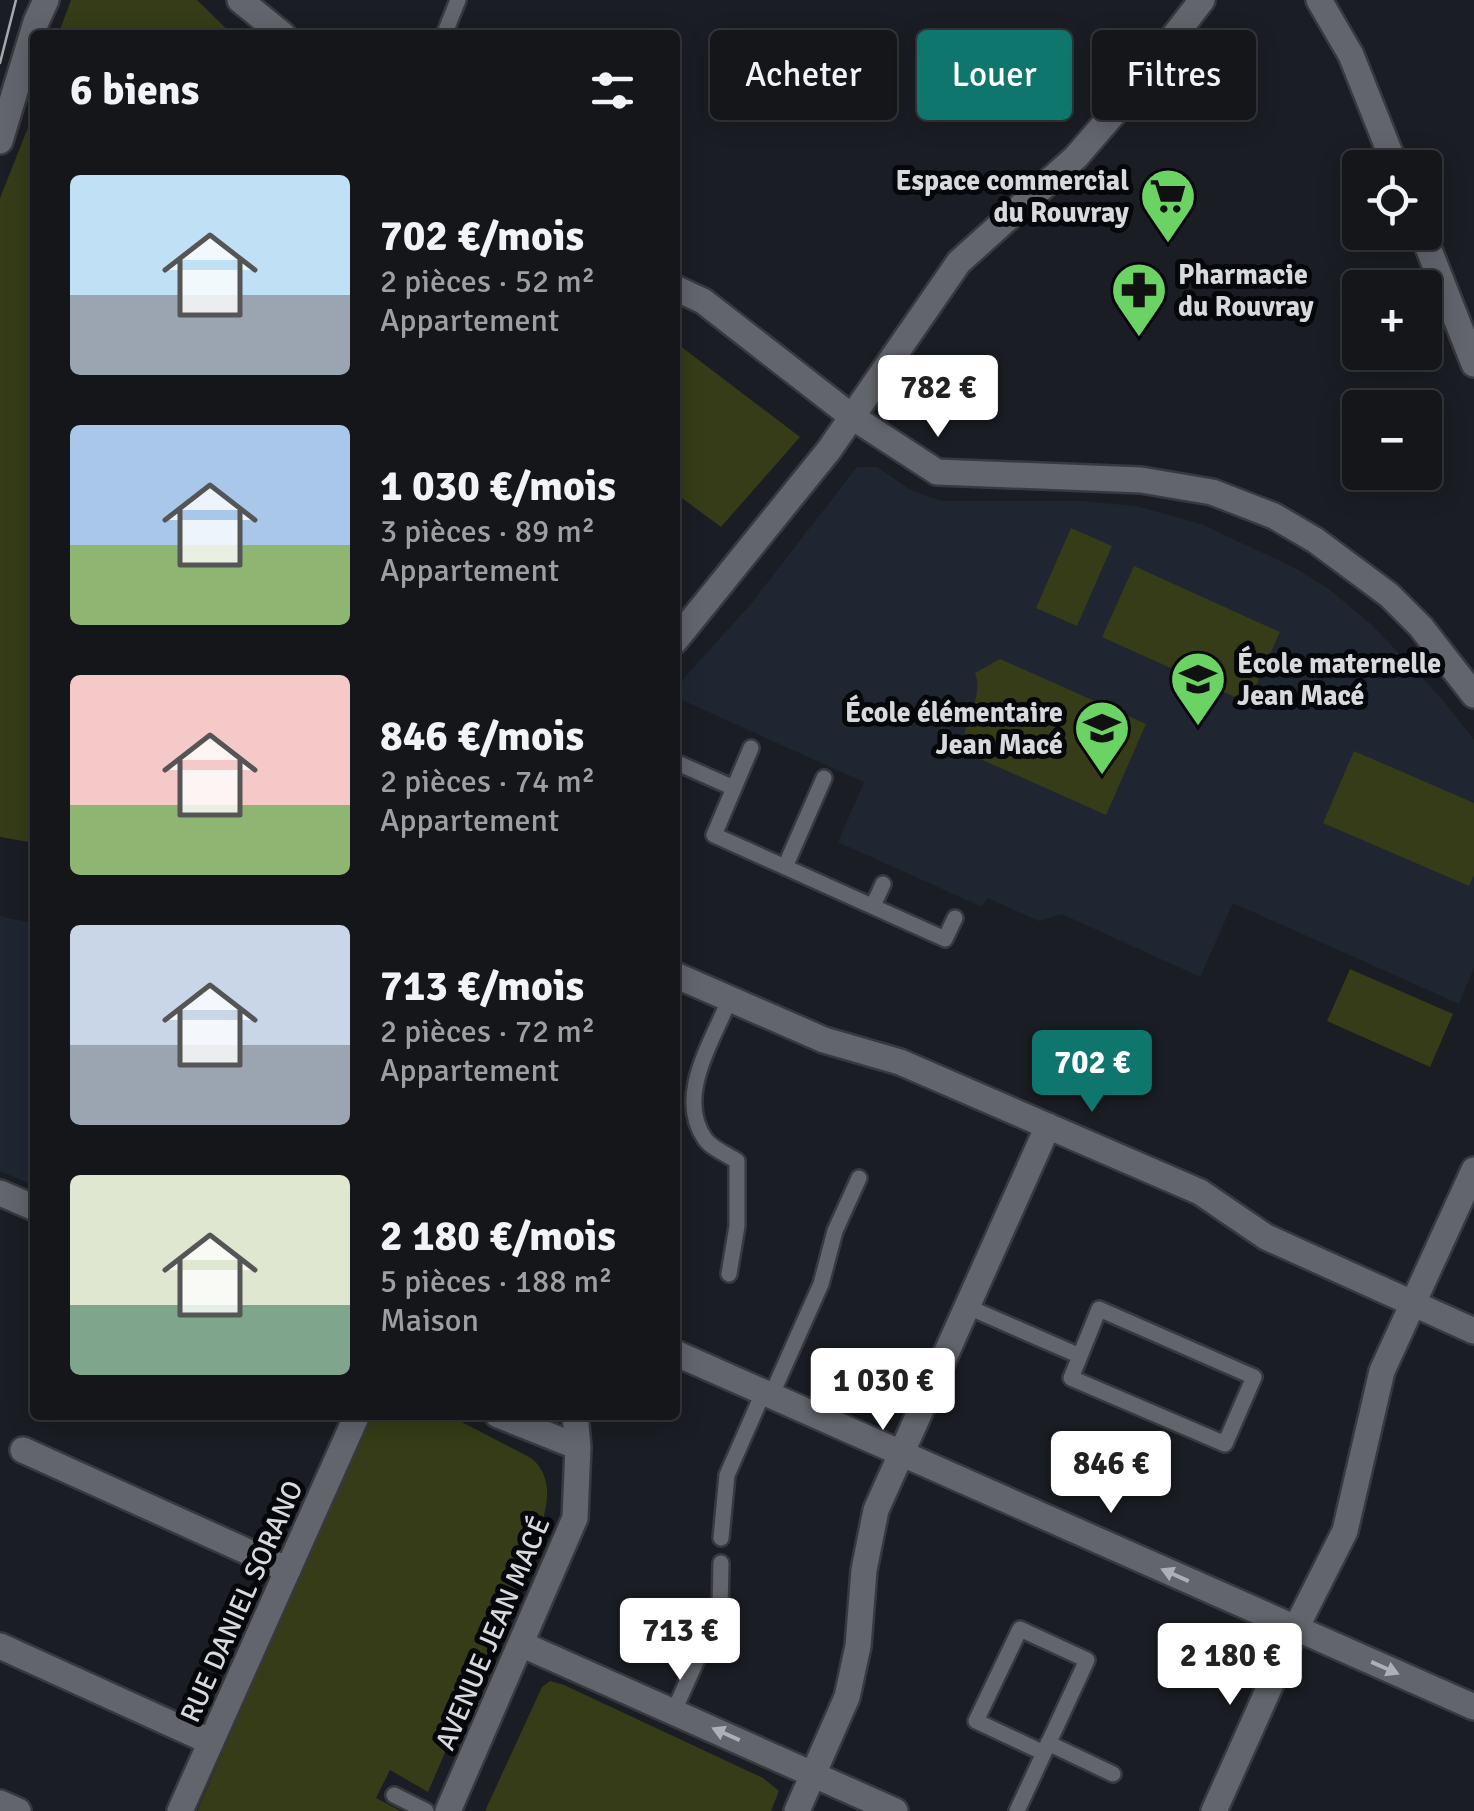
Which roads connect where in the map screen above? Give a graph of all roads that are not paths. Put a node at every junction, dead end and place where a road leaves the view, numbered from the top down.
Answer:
1 (46, 0) edge
2 (240, 0) edge
3 (458, 0) edge
4 (1202, 0) edge
5 (1320, 0) edge
6 (34, 30) edge
7 (277, 30) edge
8 (446, 30) edge
9 (30, 42) edge
10 (0, 142) edge
11 (1389, 150) edge
12 (1429, 250) edge
13 (680, 290) edge
14 (1474, 364) edge
15 (851, 416) junction
16 (680, 635) edge
17 (1466, 668) edge
18 (1474, 694) edge
19 (751, 748) dead end
20 (680, 764) edge
21 (824, 778) dead end
22 (734, 788) junction
23 (785, 867) junction
24 (883, 884) dead end
25 (873, 906) junction
26 (955, 918) dead end
27 (680, 977) edge
28 (730, 1000) junction
29 (1048, 1126) junction
30 (1474, 1170) edge
31 (859, 1178) dead end
32 (0, 1192) edge
33 (30, 1206) edge
34 (729, 1274) dead end
35 (1414, 1304) junction
36 (968, 1307) junction
37 (1474, 1330) edge
38 (680, 1356) edge
39 (1080, 1356) junction
40 (767, 1394) junction
41 (355, 1420) edge
42 (511, 1420) edge
43 (575, 1420) edge
44 (578, 1446) junction
45 (23, 1450) dead end
46 (903, 1454) junction
47 (721, 1538) dead end
48 (721, 1563) dead end
49 (288, 1570) junction
50 (1296, 1628) junction
51 (520, 1644) junction
52 (0, 1646) edge
53 (1474, 1707) edge
54 (674, 1711) junction
55 (211, 1742) junction
56 (1046, 1748) junction
57 (1113, 1774) dead end
58 (814, 1775) junction
59 (394, 1795) dead end
60 (0, 1803) edge
61 (18, 1811) edge
62 (180, 1811) edge
63 (426, 1811) edge
64 (448, 1811) edge
65 (797, 1811) edge
66 (896, 1811) edge
67 (1017, 1811) edge
68 (1214, 1811) edge

1 - 6 street
2 - 7 street
3 - 8 lane
4 - 15 street
5 - 11 street
9 - 10 street
12 - 14 street
13 - 15 street
15 - 16 street
15 - 17 street
17 - 18 street
19 - 22 lane
20 - 22 lane
21 - 23 lane
22 - 23 lane
23 - 25 lane
24 - 25 lane
25 - 26 lane
27 - 28 street
28 - 29 street
28 - 34 lane
29 - 35 street
29 - 36 street
30 - 35 street
31 - 40 lane
32 - 33 street
35 - 37 street
35 - 50 street
36 - 39 lane
36 - 46 street
38 - 40 street
39 - 39 lane
40 - 46 street
40 - 47 lane
41 - 49 street, RUE DANIEL SORANO
42 - 44 street
43 - 44 street, AVENUE JEAN MACÉ
44 - 51 street, AVENUE JEAN MACÉ
45 - 49 street
50 -> 46 street
46 - 58 street
48 - 54 lane
49 - 55 street, RUE DANIEL SORANO
50 -> 53 street
50 - 68 street
51 - 54 street
51 - 64 street, AVENUE JEAN MACÉ
52 - 55 street
58 -> 54 street
55 - 62 street, RUE DANIEL SORANO
56 - 56 lane
56 - 57 lane
56 - 67 lane
58 - 65 street
58 - 66 street
59 - 63 lane
60 - 61 street

